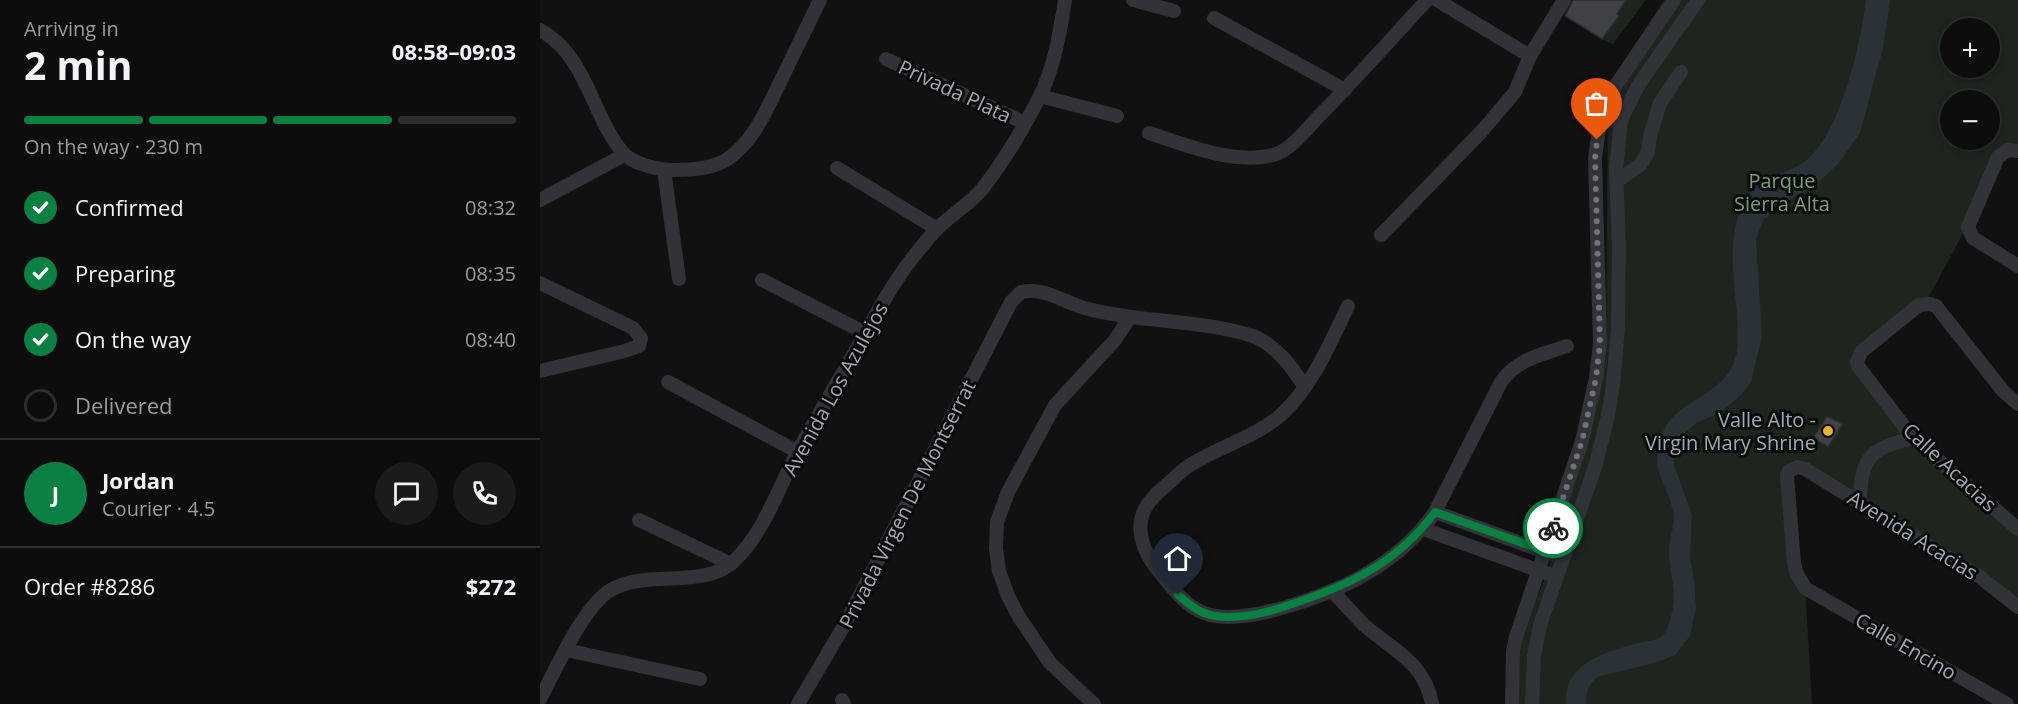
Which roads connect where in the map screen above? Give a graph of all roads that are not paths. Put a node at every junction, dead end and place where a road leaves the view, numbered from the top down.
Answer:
1 (820, 0) edge
2 (1065, 0) edge
3 (1133, 0) edge
4 (1427, 0) edge
5 (1437, 0) edge
6 (1564, 0) edge
7 (1674, 0) edge
8 (1698, 0) edge
9 (1174, 11) dead end
10 (1214, 18) dead end
11 (540, 30) edge
12 (1530, 56) junction
13 (886, 59) dead end
14 (1681, 72) dead end
15 (1345, 90) junction
16 (1040, 96) junction
17 (1117, 116) dead end
18 (1025, 123) junction
19 (1149, 133) dead end
20 (2018, 151) edge
21 (624, 154) junction
22 (837, 168) dead end
23 (664, 170) junction
24 (1616, 183) junction
25 (540, 200) edge
26 (1618, 215) junction
27 (1597, 216) junction
28 (937, 229) junction
29 (1382, 235) dead end
30 (2018, 266) edge
31 (679, 279) dead end
32 (762, 280) dead end
33 (540, 283) edge
34 (1348, 306) dead end
35 (1130, 317) junction
36 (865, 333) junction
37 (1567, 346) dead end
38 (540, 371) edge
39 (668, 382) dead end
40 (1305, 387) junction
41 (2018, 405) edge
42 (1913, 438) junction
43 (798, 452) junction
44 (1860, 502) junction
45 (1435, 512) junction
46 (639, 520) dead end
47 (1423, 529) junction
48 (2018, 529) edge
49 (1545, 551) junction
50 (1564, 558) junction
51 (731, 564) junction
52 (1538, 570) junction
53 (1557, 577) junction
54 (1804, 588) joint
55 (1332, 591) junction
56 (2018, 607) edge
57 (566, 650) junction
58 (700, 679) dead end
59 (540, 699) edge
60 (798, 704) edge
61 (1094, 704) edge
62 (1432, 704) edge
63 (1512, 704) edge
64 (1532, 704) edge
65 (2007, 704) edge

1 - 23 street
2 - 16 street, Avenida Los Azulejos
3 - 9 street
4 - 15 street
5 - 12 street
6 - 12 street
7 - 27 street
8 - 24 street
10 - 15 street
11 - 21 street
12 - 29 street
13 - 18 street, Privada Plata
14 - 24 street
15 - 19 street
16 - 17 street
16 - 18 street, Avenida Los Azulejos
18 - 28 street, Avenida Los Azulejos
20 - 30 street
21 - 23 street
21 - 25 street
22 - 28 street
23 - 31 street
24 - 26 street
26 - 27 street
26 - 50 street
27 - 49 street
28 - 36 street, Avenida Los Azulejos
32 - 36 street
33 - 38 street
34 - 40 street
35 - 40 street
35 - 60 street, Privada Virgen De Montserrat
35 - 61 street
36 - 43 street, Avenida Los Azulejos
37 - 45 street
39 - 43 street
40 - 55 street
41 - 42 street, Calle Acacias
42 - 44 street
42 - 48 street, Calle Acacias
43 - 51 street, Avenida Los Azulejos
44 - 54 street, Avenida Acacias
44 - 56 street, Avenida Acacias
45 - 47 street
45 - 49 street
46 - 51 street
47 - 52 street
47 - 55 street
49 - 50 street
49 - 52 street
50 - 53 street
51 - 57 street, Avenida Los Azulejos
52 - 53 street
52 - 63 street
53 - 64 street
54 - 65 street, Calle Encino
55 - 62 street
57 - 58 street
57 - 59 street, Avenida Los Azulejos

